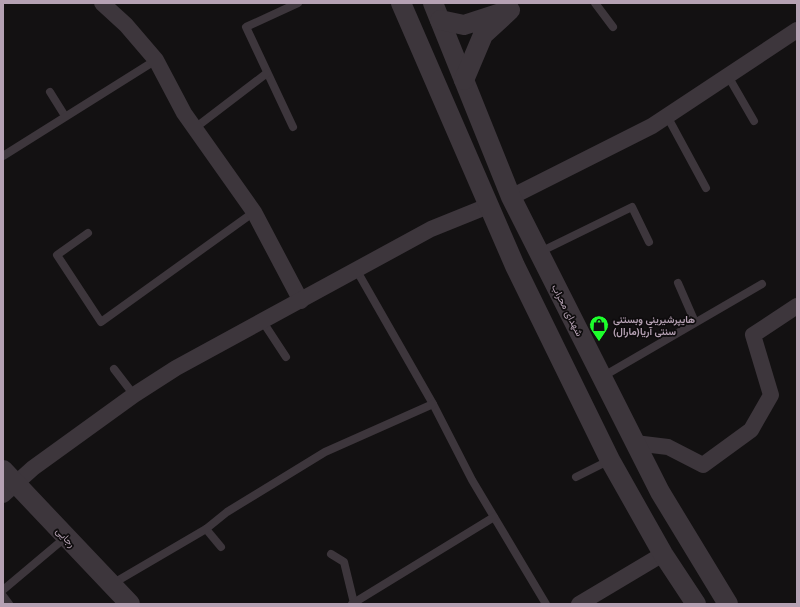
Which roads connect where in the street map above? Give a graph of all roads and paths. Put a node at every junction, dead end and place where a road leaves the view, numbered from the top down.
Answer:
1 (102, 3) edge
2 (298, 3) edge
3 (402, 3) edge
4 (595, 3) edge
5 (515, 6) edge
6 (436, 12) edge
7 (613, 27) dead end
8 (797, 30) edge
9 (156, 60) junction
10 (267, 73) junction
11 (728, 76) junction
12 (464, 80) junction
13 (50, 92) dead end
14 (65, 116) junction
15 (667, 116) junction
16 (754, 121) dead end
17 (293, 127) dead end
18 (195, 128) junction
19 (3, 156) edge
20 (706, 188) dead end
21 (511, 197) junction
22 (488, 206) junction
23 (254, 212) junction
24 (88, 233) dead end
25 (649, 242) dead end
26 (539, 253) junction
27 (357, 271) junction
28 (678, 283) dead end
29 (762, 284) dead end
30 (301, 301) junction
31 (797, 306) edge
32 (263, 322) junction
33 (695, 322) junction
34 (286, 356) dead end
35 (114, 369) dead end
36 (602, 377) junction
37 (134, 395) junction
38 (433, 404) junction
39 (635, 443) junction
40 (610, 460) junction
41 (3, 470) edge
42 (576, 477) dead end
43 (10, 489) edge
44 (494, 516) junction
45 (206, 529) junction
46 (66, 537) junction
47 (221, 548) dead end
48 (331, 554) dead end
49 (663, 554) junction
50 (111, 584) junction
51 (3, 590) edge
52 (3, 596) edge
53 (10, 604) edge
54 (130, 604) edge
55 (353, 604) edge
56 (546, 604) edge
57 (580, 604) edge
58 (696, 604) edge
59 (728, 604) edge

1 - 9 street
2 - 10 lane
3 - 22 street
4 - 7 lane
5 - 6 street
5 - 12 street
6 - 12 street, شهدای محراب
8 - 11 street
9 - 14 lane
9 - 18 street
10 - 17 lane
10 - 18 lane
11 - 15 street
11 - 16 lane
12 - 21 street, شهدای محراب
13 - 14 lane
14 - 19 lane
15 - 20 lane
15 - 21 street
18 - 23 street
21 - 22 street
21 - 26 street, شهدای محراب
22 - 27 street
22 - 40 street
23 - 24 lane
23 - 30 street
25 - 26 lane
26 - 36 street, شهدای محراب
27 - 30 street
27 - 38 lane
28 - 33 lane
29 - 33 lane
30 - 32 street
31 - 39 street
32 - 34 lane
32 - 37 street
33 - 36 lane
35 - 37 lane
36 - 39 street, شهدای محراب
37 - 43 street
38 - 44 lane
38 - 45 lane
39 - 59 street, شهدای محراب
40 - 42 lane
40 - 49 street
41 - 43 street, رجایی
43 - 46 street, رجایی
44 - 55 lane
44 - 56 lane
45 - 47 lane
45 - 50 lane
46 - 50 street, رجایی
46 - 51 lane
48 - 55 lane
49 - 57 street
49 - 58 street
50 - 54 street, رجایی
52 - 53 lane

